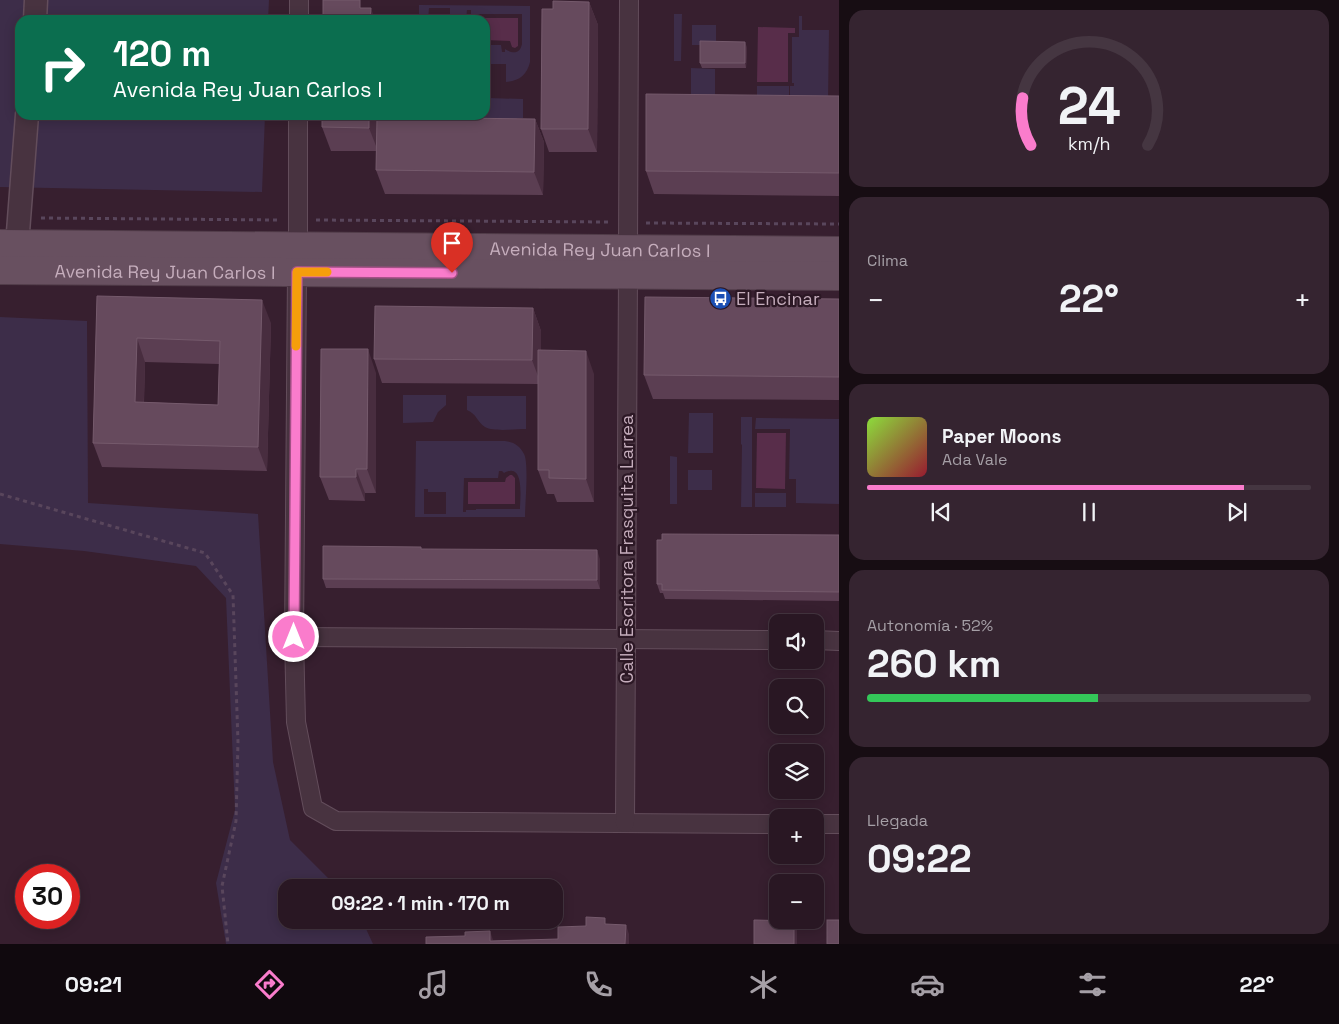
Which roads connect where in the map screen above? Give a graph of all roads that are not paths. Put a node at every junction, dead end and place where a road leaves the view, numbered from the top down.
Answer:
1 (36, 0) edge
2 (299, 0) edge
3 (629, 0) edge
4 (35, 15) edge
5 (299, 15) edge
6 (26, 120) edge
7 (298, 120) edge
8 (9, 244) edge
9 (839, 251) edge
10 (297, 259) junction
11 (628, 262) junction
12 (0, 270) edge
13 (839, 276) edge
14 (294, 637) junction
15 (625, 639) junction
16 (769, 640) edge
17 (824, 640) edge
18 (839, 641) edge
19 (625, 823) junction
20 (769, 824) edge
21 (824, 824) edge
22 (839, 824) edge

1 - 4 street
2 - 5 street
3 - 11 street, Calle Escritora Frasquita Larrea
6 - 8 street
7 - 10 street
8 - 10 main road, Avenida Rey Juan Carlos I
9 - 11 main road, Avenida Rey Juan Carlos I
10 - 11 main road, Avenida Rey Juan Carlos I
10 - 12 main road, Avenida Rey Juan Carlos I
10 - 14 street
11 - 13 main road, Avenida Rey Juan Carlos I
11 - 15 street, Calle Escritora Frasquita Larrea
14 - 15 street
14 - 19 street
15 - 16 street
15 - 19 street, Calle Escritora Frasquita Larrea
17 - 18 street
19 - 20 street
21 - 22 street

